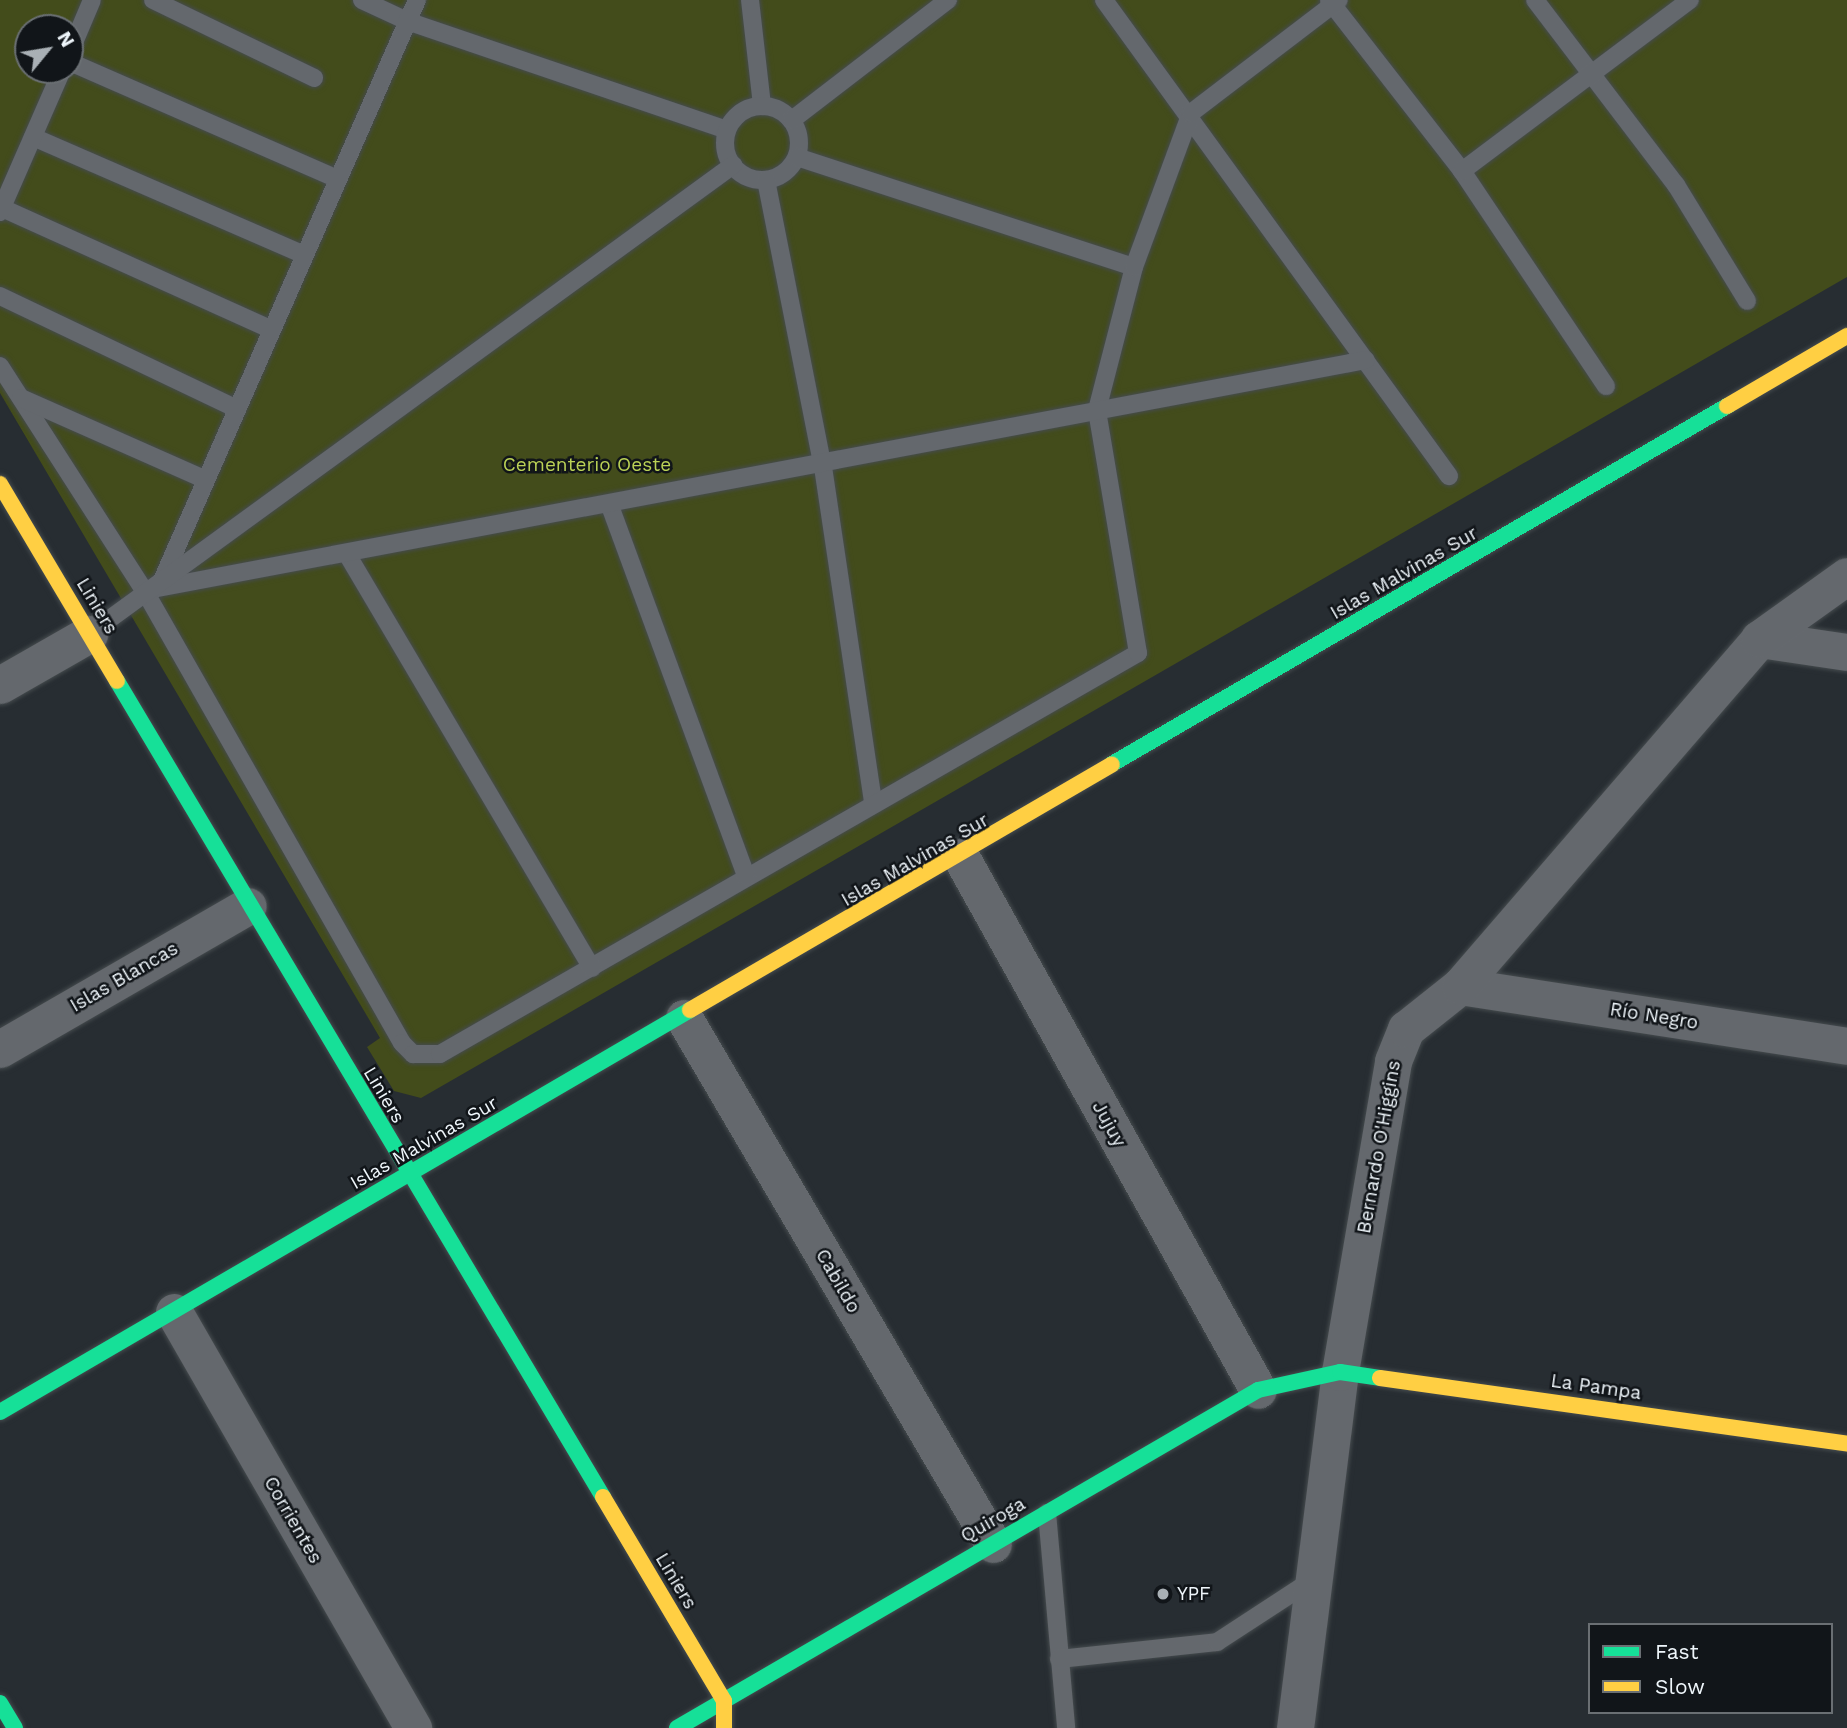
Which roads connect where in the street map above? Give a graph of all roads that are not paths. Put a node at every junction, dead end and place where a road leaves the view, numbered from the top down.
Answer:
1 (92, 0) edge
2 (153, 0) edge
3 (362, 0) edge
4 (417, 0) edge
5 (750, 0) edge
6 (948, 0) edge
7 (1104, 0) edge
8 (1535, 0) edge
9 (1690, 0) edge
10 (1334, 2) edge
11 (84, 19) edge
12 (407, 21) junction
13 (84, 68) edge
14 (1591, 74) junction
15 (314, 78) dead end
16 (56, 84) edge
17 (762, 106) junction
18 (1191, 113) junction
19 (792, 120) junction
20 (727, 130) junction
21 (33, 137) junction
22 (797, 157) junction
23 (733, 165) junction
24 (1462, 171) junction
25 (338, 179) junction
26 (766, 180) junction
27 (1, 210) edge
28 (305, 255) junction
29 (1134, 267) junction
30 (0, 296) edge
31 (1747, 301) dead end
32 (272, 330) junction
33 (1847, 336) edge
34 (1366, 360) junction
35 (0, 366) edge
36 (1606, 386) dead end
37 (20, 398) junction
38 (237, 409) junction
39 (1097, 410) junction
40 (823, 467) junction
41 (1449, 477) dead end
42 (206, 480) junction
43 (0, 484) edge
44 (610, 506) junction
45 (348, 554) junction
46 (1847, 576) edge
47 (153, 592) junction
48 (89, 634) junction
49 (1759, 639) junction
50 (1847, 652) edge
51 (0, 685) edge
52 (873, 803) junction
53 (961, 857) junction
54 (746, 876) junction
55 (248, 906) junction
56 (592, 968) junction
57 (1460, 986) junction
58 (684, 1018) junction
59 (1847, 1046) edge
60 (0, 1049) edge
61 (408, 1177) junction
62 (174, 1312) junction
63 (1340, 1372) junction
64 (1258, 1390) junction
65 (0, 1412) edge
66 (1847, 1444) edge
67 (1047, 1513) junction
68 (993, 1544) junction
69 (1312, 1580) junction
70 (1059, 1659) junction
71 (724, 1701) junction
72 (0, 1703) edge
73 (15, 1728) edge
74 (413, 1728) edge
75 (677, 1728) edge
76 (724, 1728) edge
77 (1066, 1728) edge
78 (1295, 1728) edge

1 - 11 lane
2 - 15 lane
3 - 12 lane
4 - 12 lane
5 - 17 lane
6 - 19 lane
7 - 18 lane
8 - 14 lane
9 - 14 lane
10 - 18 lane
10 - 24 lane
12 - 20 lane
12 - 25 lane
13 - 25 lane
14 - 24 lane
14 - 31 lane
16 - 21 lane
17 - 19 lane
17 - 20 lane
18 - 29 lane
18 - 34 lane
19 - 22 lane
20 - 23 lane
21 - 27 lane
21 - 28 lane
22 - 26 lane
22 - 29 lane
23 - 26 lane
23 - 47 lane
24 - 36 lane
25 - 28 lane
26 - 40 lane
27 - 32 lane
28 - 32 lane
29 - 39 lane
30 - 38 lane
32 - 38 lane
33 - 53 street, Islas Malvinas Sur
34 - 39 lane
34 - 41 lane
35 - 37 lane
37 - 42 lane
37 - 47 lane
38 - 42 lane
39 - 40 lane
39 - 52 lane
40 - 44 lane
40 - 52 lane
42 - 47 lane
43 - 48 street, Liniers
44 - 45 lane
44 - 54 lane
45 - 47 lane
45 - 56 lane
46 - 49 street, Bernardo O'Higgins
47 - 48 lane
47 - 56 lane
48 - 51 street
48 - 55 street, Liniers
49 - 50 street
49 - 57 street, Bernardo O'Higgins
52 - 54 lane
53 - 58 street, Islas Malvinas Sur
53 - 64 street, Jujuy
54 - 56 lane
55 - 60 street, Islas Blancas
55 - 61 street, Liniers
57 - 59 street, Río Negro
57 - 63 street, Bernardo O'Higgins
58 - 61 street, Islas Malvinas Sur
58 - 68 street, Cabildo
61 - 62 street, Islas Malvinas Sur
61 - 71 street, Liniers
62 - 65 street, Islas Malvinas Sur
62 - 74 street, Corrientes
63 - 64 street, Quiroga
63 - 66 street, La Pampa
63 - 69 street, Bernardo O'Higgins
64 - 67 street, Quiroga
67 - 68 street, Quiroga
67 - 70 lane
68 - 71 street, Quiroga
69 - 70 lane
69 - 78 street, Bernardo O'Higgins
70 - 77 lane
71 - 75 street, Quiroga
71 - 76 street
72 - 73 street

